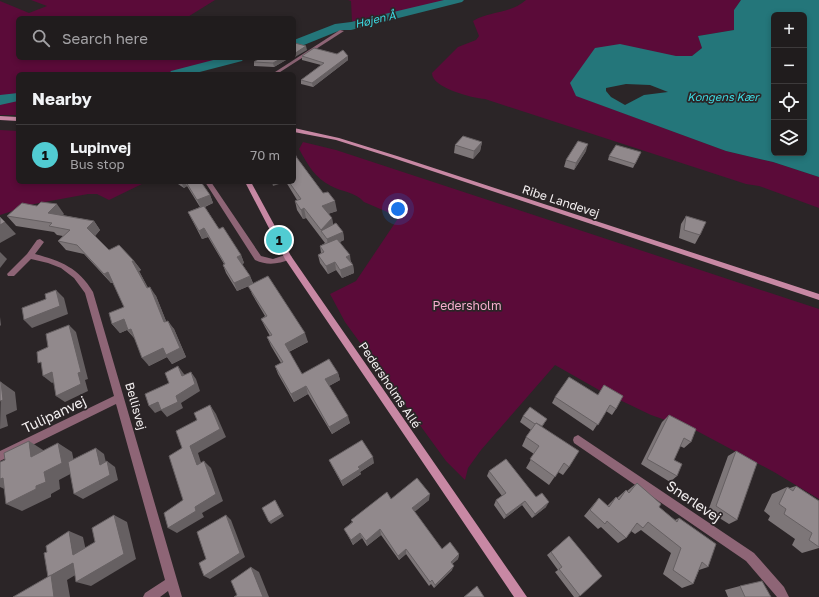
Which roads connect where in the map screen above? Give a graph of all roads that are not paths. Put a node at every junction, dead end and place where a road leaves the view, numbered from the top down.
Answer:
1 (342, 31) dead end
2 (277, 72) edge
3 (0, 118) edge
4 (16, 119) edge
5 (296, 130) edge
6 (209, 184) edge
7 (249, 184) edge
8 (40, 242) dead end
9 (30, 256) junction
10 (288, 257) junction
11 (11, 274) dead end
12 (819, 297) edge
13 (120, 398) junction
14 (578, 440) dead end
15 (0, 456) edge
16 (172, 582) junction
17 (149, 597) edge
18 (176, 597) edge
19 (521, 597) edge
20 (783, 597) edge

1 - 2 street
3 - 4 main road
5 - 12 main road, Ribe Landevej
6 - 10 street
7 - 10 main road, Pedersholms Allé
8 - 9 street
9 - 11 street
9 - 13 street, Bellisvej
10 - 19 main road, Pedersholms Allé
13 - 15 street, Tulipanvej
13 - 16 street, Bellisvej
14 - 20 street, Snerlevej
16 - 17 street
16 - 18 street, Bellisvej

